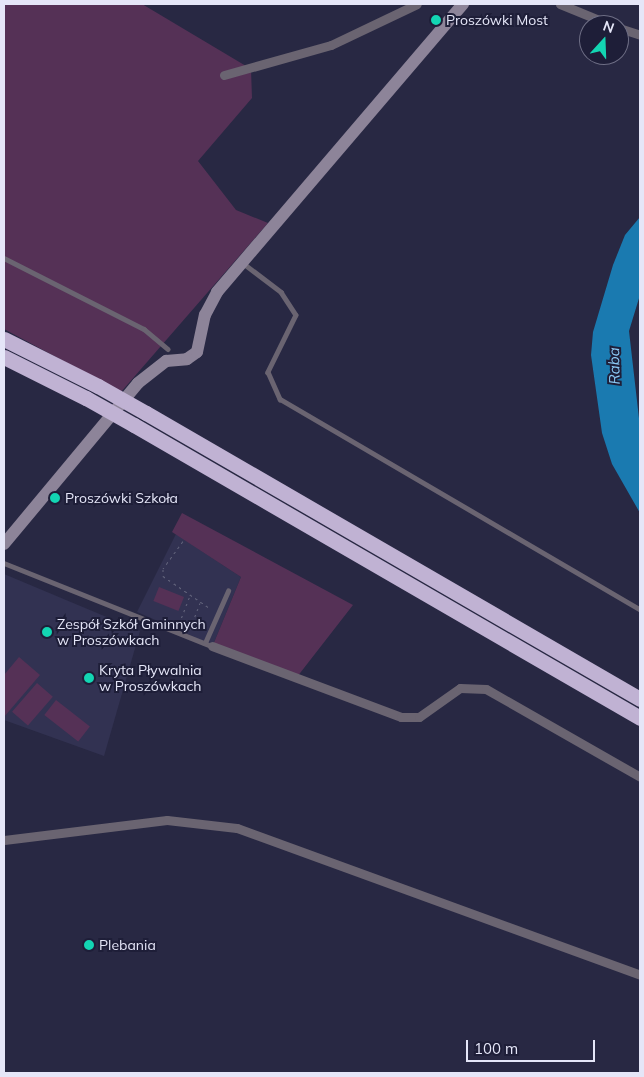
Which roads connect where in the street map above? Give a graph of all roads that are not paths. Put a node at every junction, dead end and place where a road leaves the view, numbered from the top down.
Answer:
1 (417, 4) edge
2 (463, 4) edge
3 (560, 4) edge
4 (587, 15) edge
5 (224, 75) dead end
6 (4, 258) edge
7 (243, 263) junction
8 (4, 339) edge
9 (168, 349) dead end
10 (4, 357) edge
11 (4, 544) edge
12 (4, 563) edge
13 (228, 591) dead end
14 (640, 608) edge
15 (209, 645) junction
16 (640, 699) edge
17 (640, 718) edge
18 (640, 777) edge
19 (4, 840) edge
20 (640, 975) edge

1 - 5 street
2 - 7 main road
3 - 4 street
6 - 9 lane
7 - 11 main road
7 - 14 lane
8 - 16 highway, bridge
10 - 17 highway, bridge
12 - 15 lane
13 - 15 lane
15 - 18 street
19 - 20 street

